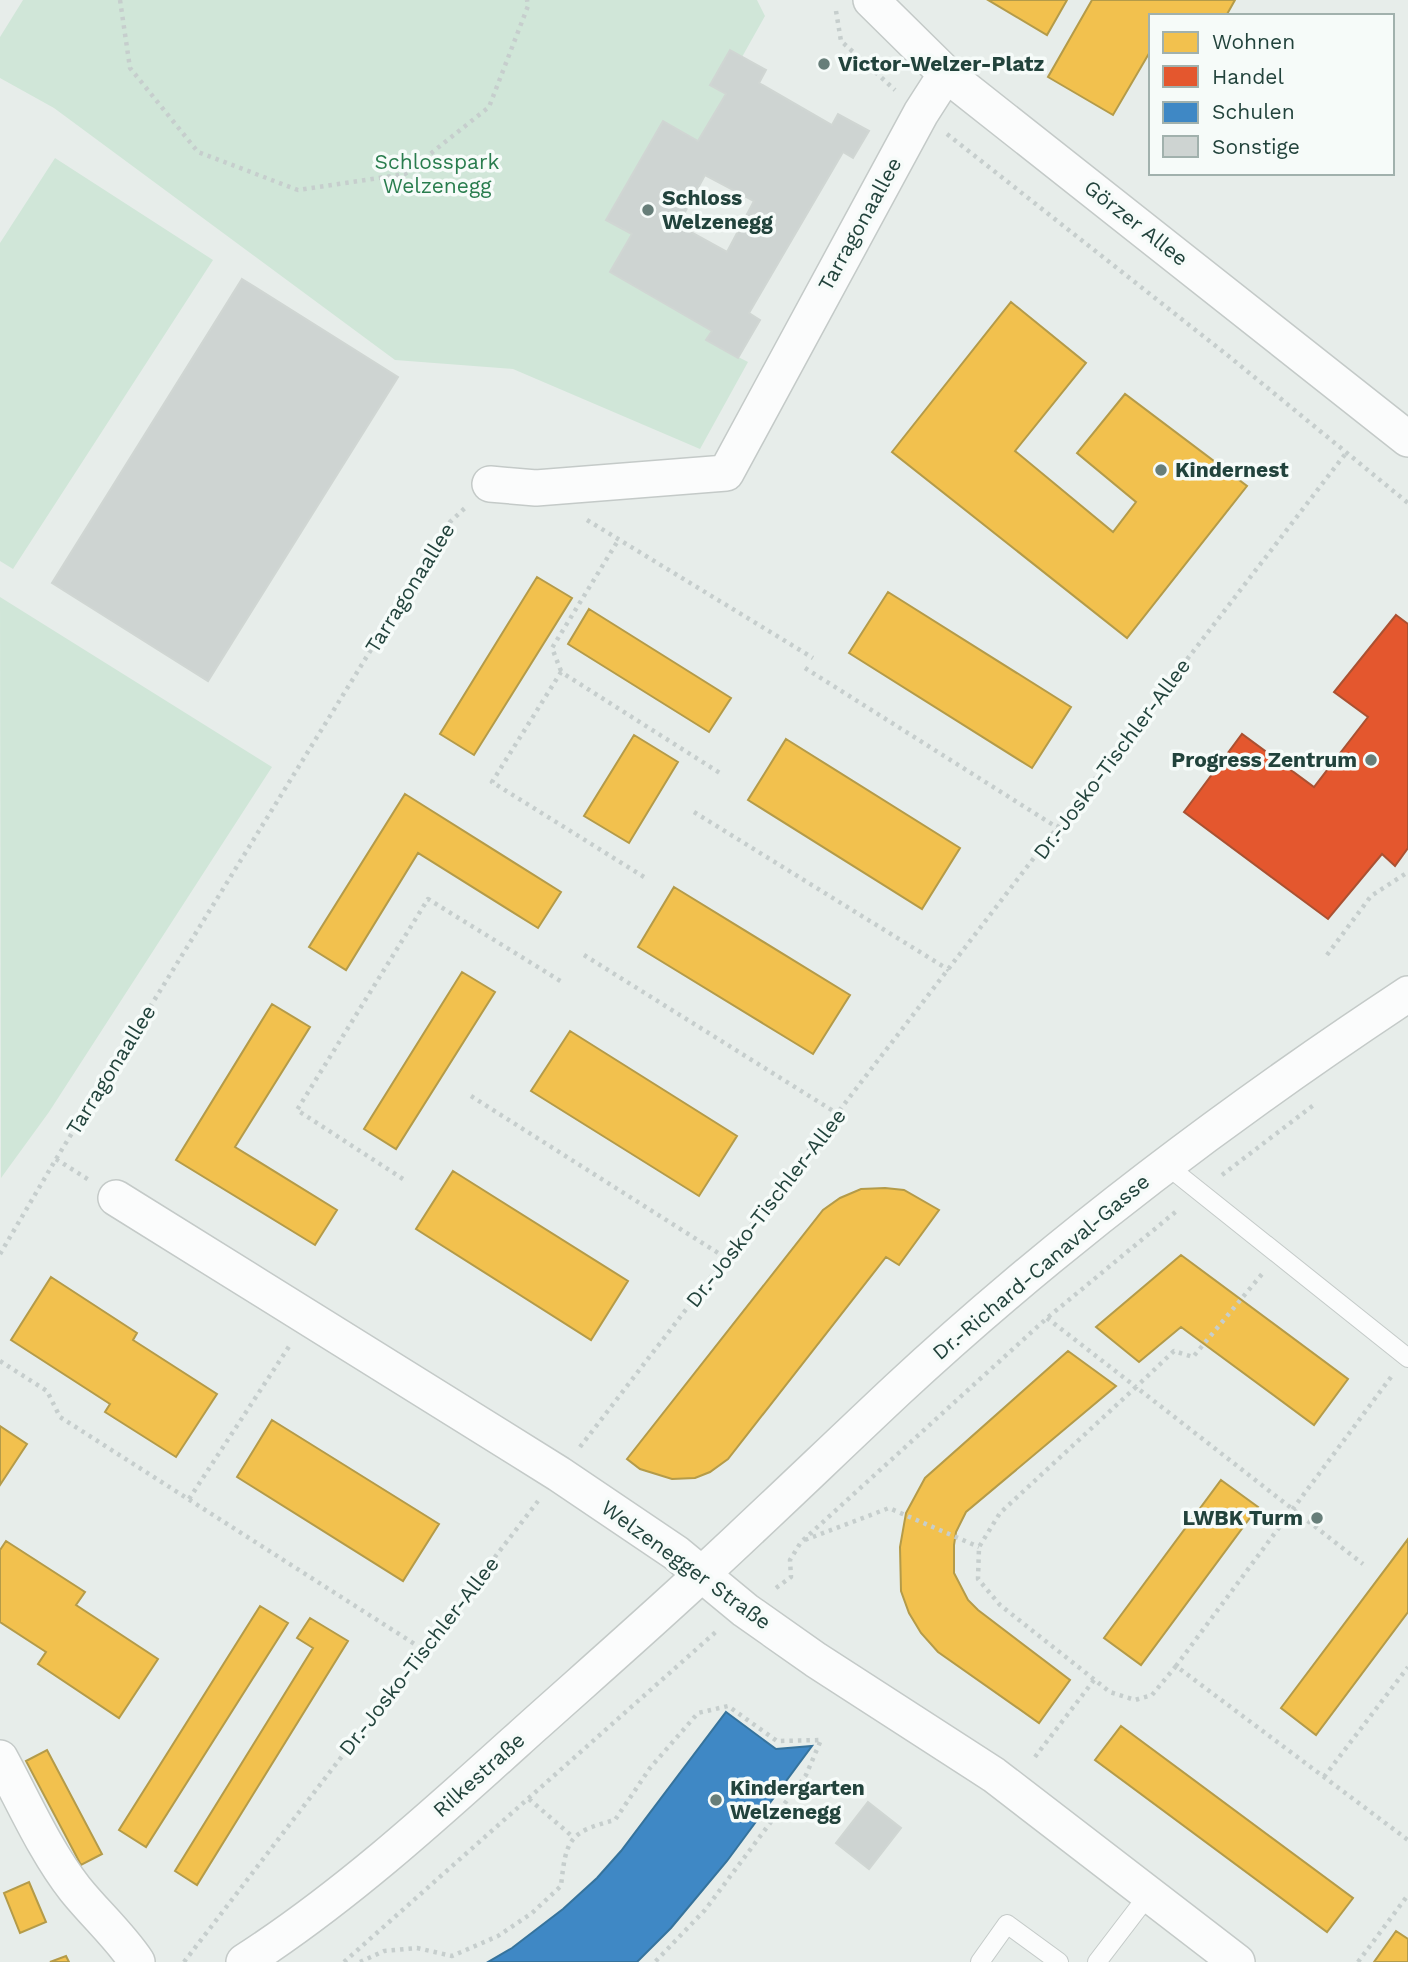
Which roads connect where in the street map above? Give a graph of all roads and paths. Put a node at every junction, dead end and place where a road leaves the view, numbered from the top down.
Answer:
1 (120, 0) edge
2 (527, 0) edge
3 (871, 0) edge
4 (837, 16) dead end
5 (946, 74) junction
6 (921, 113) junction
7 (1408, 439) edge
8 (1346, 453) junction
9 (490, 484) joint
10 (1408, 503) edge
11 (583, 517) dead end
12 (619, 539) junction
13 (813, 658) dead end
14 (805, 668) dead end
15 (561, 671) junction
16 (723, 775) dead end
17 (694, 812) dead end
18 (1058, 828) junction
19 (1408, 873) edge
20 (644, 877) dead end
21 (584, 954) dead end
22 (1327, 955) dead end
23 (949, 971) junction
24 (562, 982) dead end
25 (1408, 994) edge
26 (471, 1096) dead end
27 (1319, 1100) dead end
28 (838, 1114) junction
29 (1166, 1164) junction
30 (403, 1179) dead end
31 (1200, 1192) junction
32 (116, 1198) dead end
33 (0, 1254) edge
34 (1278, 1254) junction
35 (726, 1258) junction
36 (309, 1317) junction
37 (1046, 1318) junction
38 (1407, 1357) edge
39 (0, 1361) edge
40 (1136, 1387) junction
41 (559, 1474) junction
42 (189, 1499) junction
43 (1292, 1510) junction
44 (800, 1542) junction
45 (979, 1547) junction
46 (1363, 1564) dead end
47 (702, 1574) junction
48 (746, 1610) junction
49 (424, 1650) junction
50 (1176, 1666) junction
51 (1408, 1667) edge
52 (1094, 1680) junction
53 (1035, 1757) dead end
54 (0, 1758) edge
55 (1324, 1777) junction
56 (529, 1799) junction
57 (573, 1837) junction
58 (1408, 1840) edge
59 (1149, 1894) junction
60 (1408, 1895) edge
61 (137, 1962) edge
62 (184, 1962) edge
63 (244, 1962) edge
64 (344, 1962) edge
65 (360, 1962) edge
66 (655, 1962) edge
67 (979, 1962) edge
68 (1059, 1962) edge
69 (1097, 1962) edge
70 (1237, 1962) edge
71 (1358, 1962) edge

1 - 2 path
3 - 5 street, Görzer Allee
4 - 6 path
5 - 6 street, Tarragonaallee
5 - 7 street, Görzer Allee
6 - 8 path
6 - 9 street, Tarragonaallee
8 - 10 path
8 - 18 path, Dr.-Josko-Tischler-Allee
9 - 33 path, Tarragonaallee
11 - 12 path
12 - 13 path
12 - 15 path
14 - 18 path
15 - 16 path
15 - 20 path
17 - 23 path
18 - 23 path, Dr.-Josko-Tischler-Allee
19 - 22 path
21 - 28 path
23 - 28 path, Dr.-Josko-Tischler-Allee
24 - 30 path
25 - 29 street, Dr.-Richard-Canaval-Gasse
26 - 35 path
27 - 31 path
28 - 35 path, Dr.-Josko-Tischler-Allee
29 - 31 lane
29 - 47 street, Dr.-Richard-Canaval-Gasse
31 - 34 lane
31 - 37 path
32 - 36 street, Welzenegger Straße
34 - 38 lane
34 - 40 path
35 - 41 path, Dr.-Josko-Tischler-Allee
36 - 41 street, Welzenegger Straße
36 - 42 path
37 - 40 path
37 - 44 path
38 - 43 path
39 - 42 path
40 - 43 path
40 - 45 path
41 - 47 street, Welzenegger Straße
41 - 49 path, Dr.-Josko-Tischler-Allee
42 - 49 path
43 - 46 path
43 - 50 path
44 - 45 path
44 - 48 path
45 - 52 path
47 - 48 street, Welzenegger Straße
47 - 63 street, Rilkestraße
48 - 56 path
48 - 59 street, Welzenegger Straße
49 - 62 path, Dr.-Josko-Tischler-Allee
50 - 52 path
50 - 55 path
51 - 55 path
52 - 53 path
54 - 61 street
55 - 58 path
56 - 57 path
56 - 64 path
57 - 65 path
57 - 66 path
59 - 69 lane
59 - 70 street, Welzenegger Straße
60 - 71 path
67 - 68 lane

